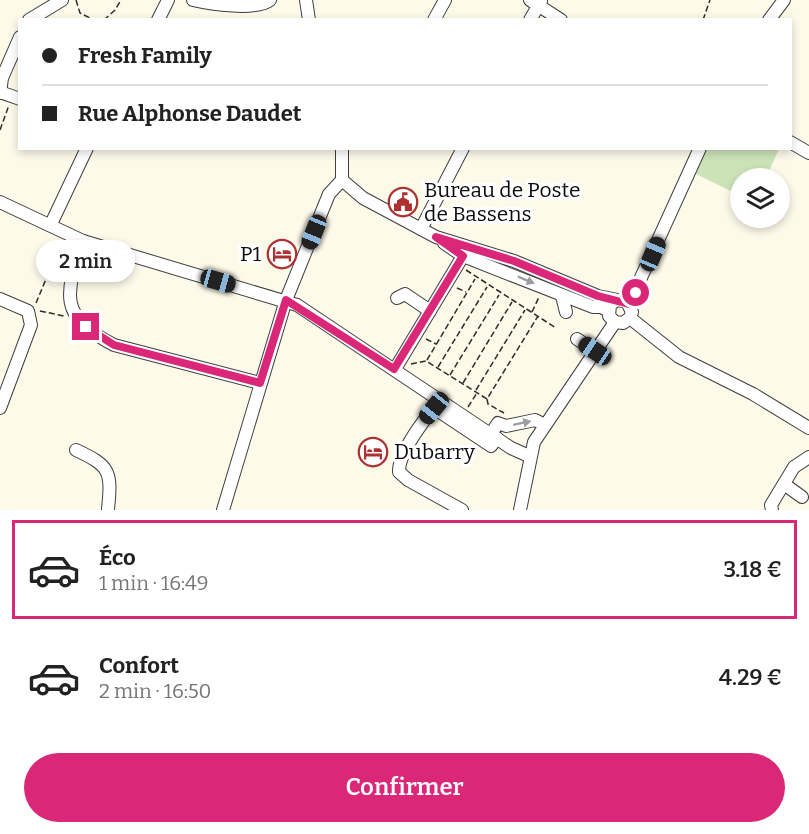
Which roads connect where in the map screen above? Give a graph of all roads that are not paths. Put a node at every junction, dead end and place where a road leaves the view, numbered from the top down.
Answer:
1 (62, 0) edge
2 (168, 0) edge
3 (193, 0) edge
4 (270, 0) edge
5 (306, 0) edge
6 (445, 0) edge
7 (784, 0) edge
8 (537, 2) edge
9 (32, 18) edge
10 (159, 18) edge
11 (309, 18) edge
12 (435, 18) edge
13 (532, 18) edge
14 (558, 18) edge
15 (770, 18) edge
16 (18, 42) edge
17 (0, 92) edge
18 (18, 98) edge
19 (792, 143) edge
20 (86, 150) edge
21 (342, 150) edge
22 (462, 150) edge
23 (699, 150) edge
24 (809, 153) edge
25 (342, 180) junction
26 (0, 201) edge
27 (51, 224) junction
28 (421, 229) junction
29 (436, 237) junction
30 (83, 241) junction
31 (461, 258) junction
32 (562, 296) junction
33 (397, 298) dead end
34 (0, 299) edge
35 (286, 300) junction
36 (629, 304) junction
37 (430, 311) junction
38 (613, 311) junction
39 (566, 312) dead end
40 (630, 318) junction
41 (577, 339) dead end
42 (595, 351) junction
43 (397, 365) junction
44 (260, 383) junction
45 (437, 404) junction
46 (0, 408) edge
47 (545, 426) junction
48 (809, 428) edge
49 (494, 436) junction
50 (76, 450) dead end
51 (529, 456) junction
52 (809, 457) edge
53 (784, 484) junction
54 (802, 497) dead end
55 (106, 510) edge
56 (116, 510) edge
57 (223, 510) edge
58 (462, 510) edge
59 (520, 510) edge
60 (772, 510) edge

1 - 9 street
2 - 10 street
3 - 4 street
5 - 11 street
6 - 12 street
7 - 15 street
8 - 13 street
8 - 14 street
16 - 17 street
17 - 18 street
19 - 24 street
20 - 27 street
21 - 25 street
22 - 28 street
23 - 36 street
25 - 28 street
25 - 35 street
26 - 27 street
27 - 30 street
28 - 29 street
29 - 31 street
29 - 38 street
30 - 35 street
30 - 44 street
31 -> 32 street
31 - 37 street
32 - 38 street
32 - 39 street
33 - 37 street
34 - 46 street
35 - 43 street
35 - 44 street
36 - 38 street
36 - 40 street
37 - 43 street
38 - 40 street
38 - 42 street
40 - 48 street
41 - 42 street
42 - 47 street
43 - 45 street
44 - 57 street
45 - 49 street
45 - 49 street
45 - 58 street
49 -> 47 street
47 - 51 street
49 - 51 street
50 - 55 street
51 - 59 street
52 - 53 street
53 - 54 street
53 - 60 street
55 - 56 street

